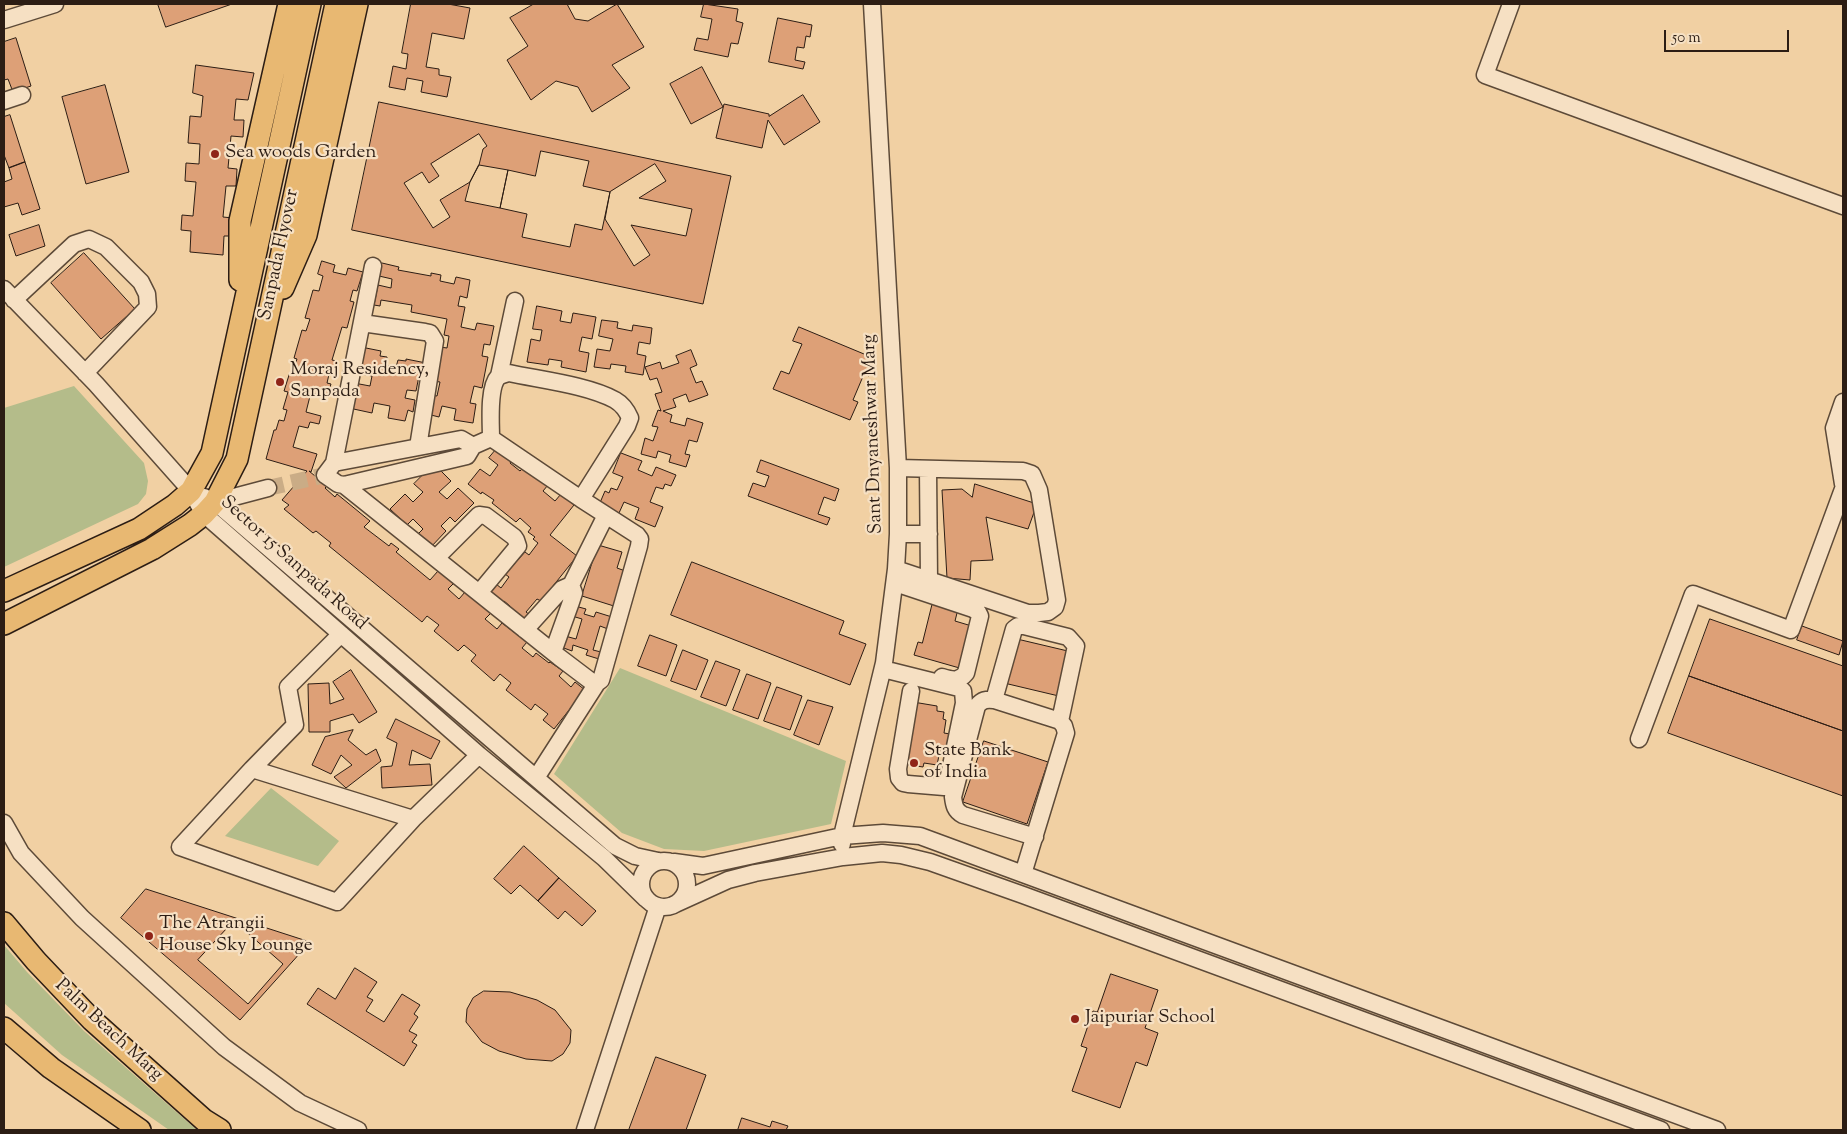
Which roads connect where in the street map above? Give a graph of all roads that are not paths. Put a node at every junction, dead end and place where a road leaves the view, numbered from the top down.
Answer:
1 (55, 4) edge
2 (289, 4) edge
3 (310, 4) edge
4 (336, 4) edge
5 (357, 4) edge
6 (872, 4) edge
7 (1511, 4) edge
8 (4, 20) edge
9 (22, 95) dead end
10 (4, 101) edge
11 (1843, 206) edge
12 (373, 266) dead end
13 (9, 295) edge
14 (515, 301) dead end
15 (362, 322) junction
16 (240, 325) junction
17 (264, 331) junction
18 (85, 373) junction
19 (499, 376) junction
20 (1843, 402) edge
21 (491, 438) junction
22 (473, 446) junction
23 (418, 447) junction
24 (334, 463) junction
25 (898, 468) junction
26 (928, 469) junction
27 (1843, 484) edge
28 (344, 485) junction
29 (268, 488) tunnel mouth
30 (1843, 489) edge
31 (191, 491) junction
32 (581, 500) junction
33 (209, 508) junction
34 (606, 516) junction
35 (898, 534) junction
36 (929, 534) junction
37 (436, 558) junction
38 (895, 576) junction
39 (929, 580) junction
40 (571, 585) junction
41 (4, 592) edge
42 (479, 593) junction
43 (4, 624) edge
44 (525, 630) junction
45 (340, 634) junction
46 (553, 652) junction
47 (883, 666) junction
48 (597, 683) junction
49 (911, 691) dead end
50 (994, 700) junction
51 (1060, 722) junction
52 (1639, 739) dead end
53 (479, 755) junction
54 (252, 769) junction
55 (536, 778) junction
56 (413, 819) junction
57 (4, 823) edge
58 (842, 836) junction
59 (1034, 837) junction
60 (843, 856) junction
61 (666, 862) junction
62 (1023, 874) junction
63 (659, 903) junction
64 (4, 923) edge
65 (4, 1028) edge
66 (1666, 1112) junction
67 (140, 1130) edge
68 (220, 1130) edge
69 (358, 1130) edge
70 (585, 1130) edge
71 (1660, 1130) edge
72 (1717, 1130) edge

1 - 8 street
2 - 16 main road
3 - 16 main road, Sanpada Flyover
4 - 17 main road, Sanpada Flyover
5 - 17 main road
6 - 25 street, Sant Dnyaneshwar Marg
7 - 11 street
9 - 10 street
12 - 15 street
13 - 18 street
13 - 18 street
14 - 19 street
15 - 23 street
15 - 24 street
16 - 31 main road
17 - 33 main road
18 - 31 street
19 - 21 street
19 - 32 street
20 - 27 street
21 - 22 street
21 - 32 street
22 - 23 street
22 - 28 street
23 - 24 street
24 - 28 street
25 - 26 street
25 - 35 street, Sant Dnyaneshwar Marg
26 - 36 street
26 - 39 street
28 - 37 street
29 - 33 street
30 - 52 street
31 - 33 street, Sector 15 Sanpada Road
31 - 41 main road
32 - 34 street
33 - 43 main road
33 - 45 street, Sector 15 Sanpada Road
33 - 55 street, Sector 15 Sanpada Road
34 - 40 street
34 - 48 street
35 - 36 street
35 - 38 street, Sant Dnyaneshwar Marg
36 - 39 street
37 - 42 street
37 - 42 street
38 - 39 street
38 - 47 street, Sant Dnyaneshwar Marg
38 - 47 street
40 - 44 street
40 - 46 street
42 - 44 street
44 - 46 street
45 - 53 street, Sector 15 Sanpada Road
45 - 54 street
46 - 48 street
47 - 49 street
47 - 58 street, Sant Dnyaneshwar Marg
48 - 55 street
50 - 51 street
50 - 51 street
50 - 59 street
51 - 59 street
53 - 56 street
53 - 63 street, Sector 15 Sanpada Road
54 - 56 street
54 - 56 street
55 - 61 street, Sector 15 Sanpada Road
57 - 69 street
58 - 60 street, Sant Dnyaneshwar Marg
58 - 61 street, Sector 15 Sanpada Road
58 - 62 street, Sector 15 Sanpada Road
59 - 62 street
60 - 63 street
60 - 71 street
61 - 63 street
61 - 63 street
62 - 66 street, Sector 15 Sanpada Road
63 - 70 street
64 - 68 main road, Palm Beach Marg
65 - 67 main road
66 - 71 street
66 - 72 street, Sector 15 Sanpada Road

